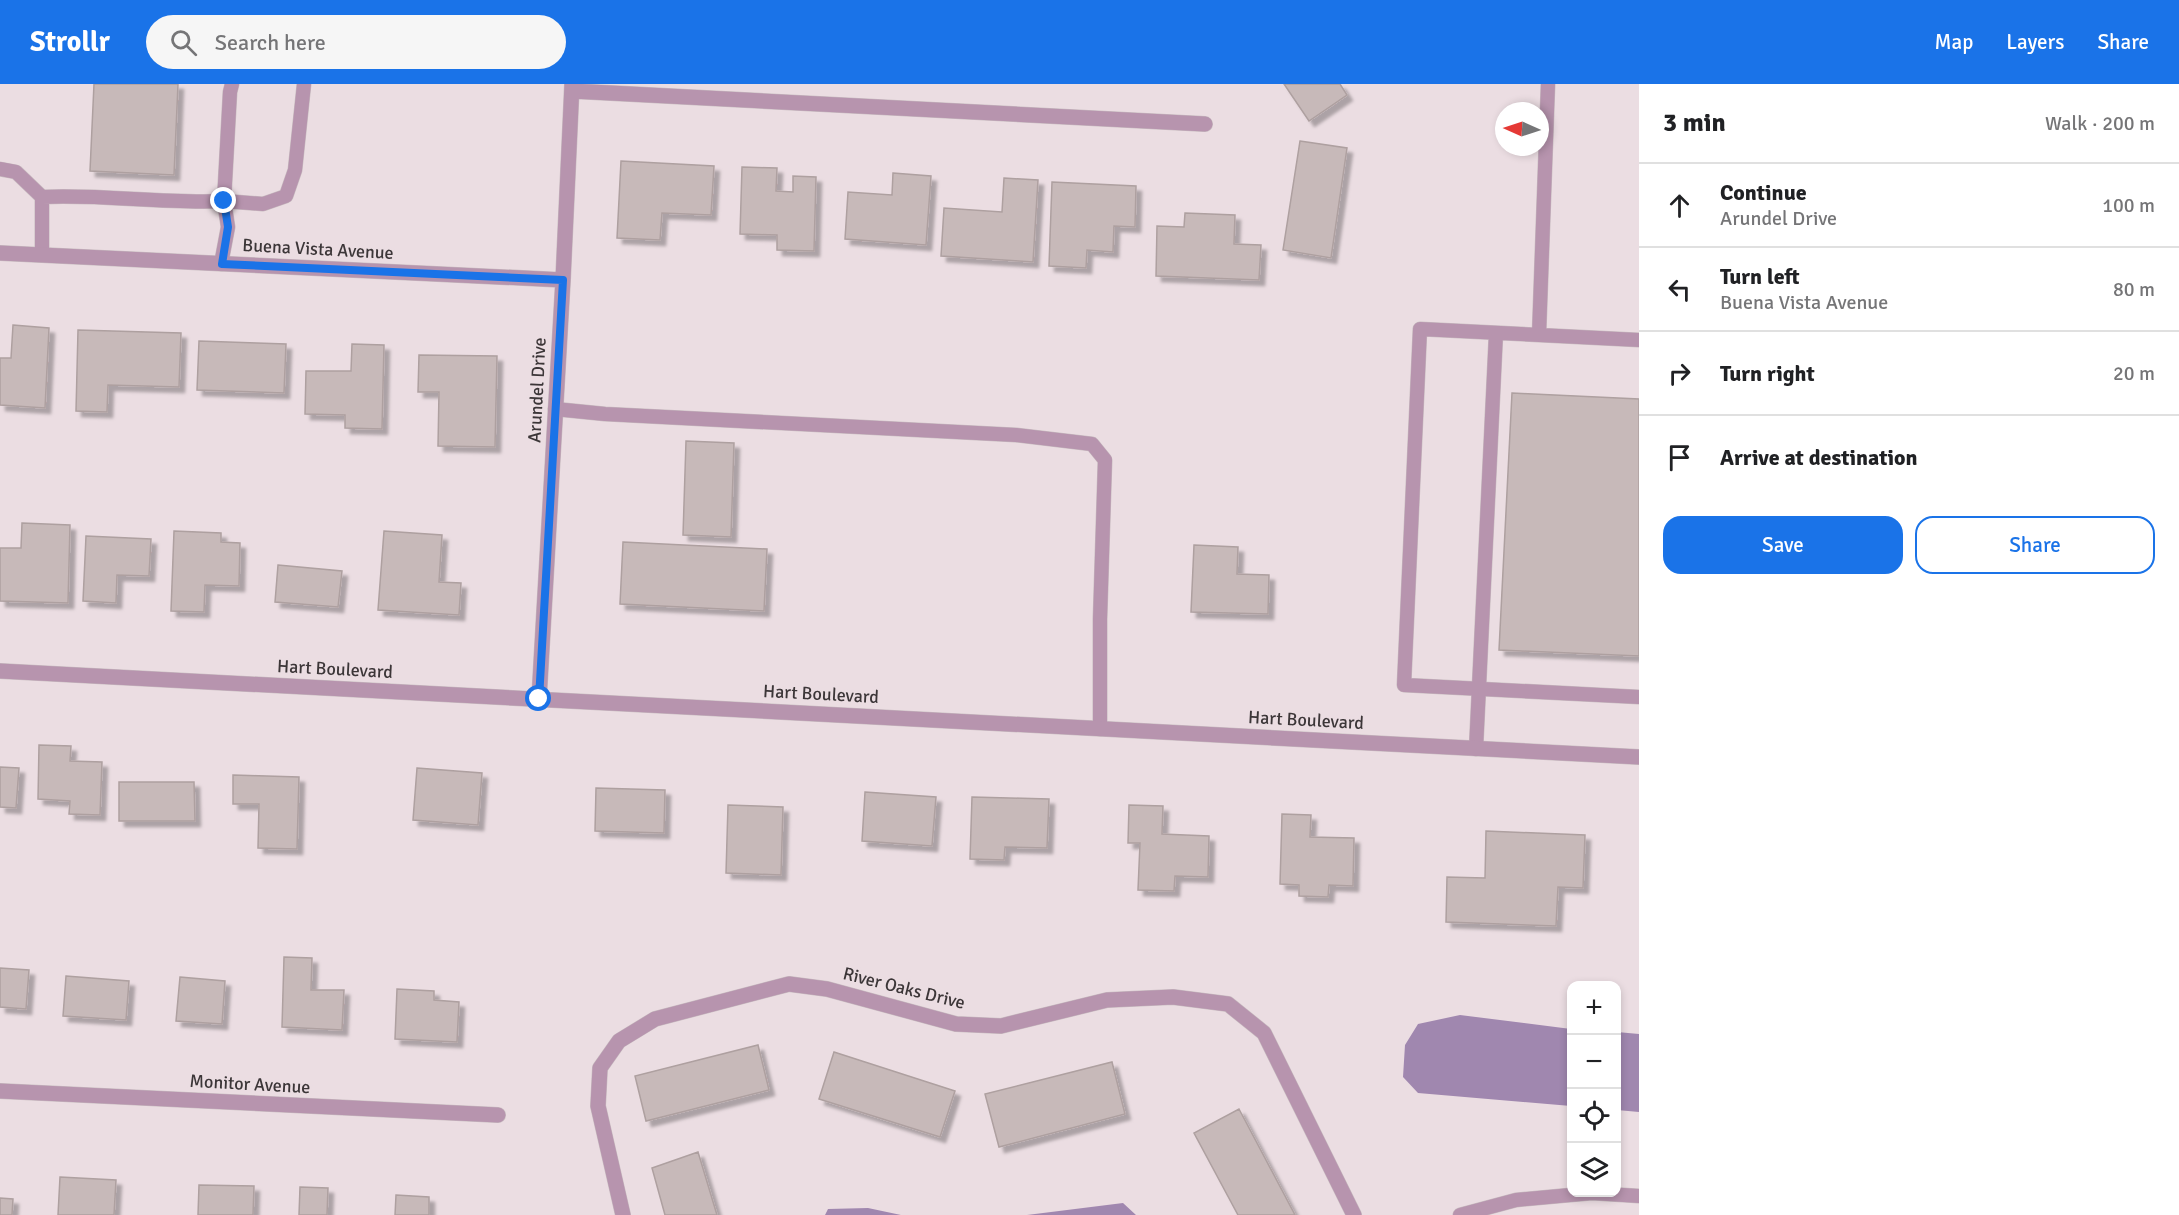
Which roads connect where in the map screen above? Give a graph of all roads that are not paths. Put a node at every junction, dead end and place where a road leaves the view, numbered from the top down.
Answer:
1 (232, 84) edge
2 (304, 84) edge
3 (1548, 84) edge
4 (572, 88) edge
5 (1205, 123) dead end
6 (0, 170) edge
7 (42, 197) junction
8 (224, 201) junction
9 (0, 254) edge
10 (42, 255) junction
11 (222, 264) junction
12 (563, 280) junction
13 (1496, 333) junction
14 (1539, 335) junction
15 (1639, 340) edge
16 (555, 409) junction
17 (0, 671) edge
18 (1479, 689) junction
19 (1639, 697) edge
20 (539, 699) junction
21 (1100, 729) junction
22 (1476, 749) junction
23 (1639, 757) edge
24 (0, 1091) edge
25 (498, 1115) dead end
26 (1639, 1196) edge
27 (623, 1215) edge
28 (1354, 1215) edge
29 (1460, 1215) edge

1 - 8 lane
2 - 8 lane
3 - 14 lane
4 - 5 street
4 - 12 street, Arundel Drive
6 - 7 lane
7 - 8 lane
7 - 10 lane
8 - 11 lane
9 - 10 street, Buena Vista Avenue
10 - 11 street, Buena Vista Avenue
11 - 12 street, Buena Vista Avenue
12 - 16 street, Arundel Drive
13 - 14 lane
13 - 18 lane
13 - 18 lane
14 - 15 lane
16 - 20 street, Arundel Drive
16 - 21 lane
17 - 20 street, Hart Boulevard
18 - 19 lane
18 - 22 lane
20 - 21 street, Hart Boulevard
21 - 22 street, Hart Boulevard
22 - 23 street, Hart Boulevard
24 - 25 street, Monitor Avenue
26 - 29 lane
27 - 28 street, River Oaks Drive

